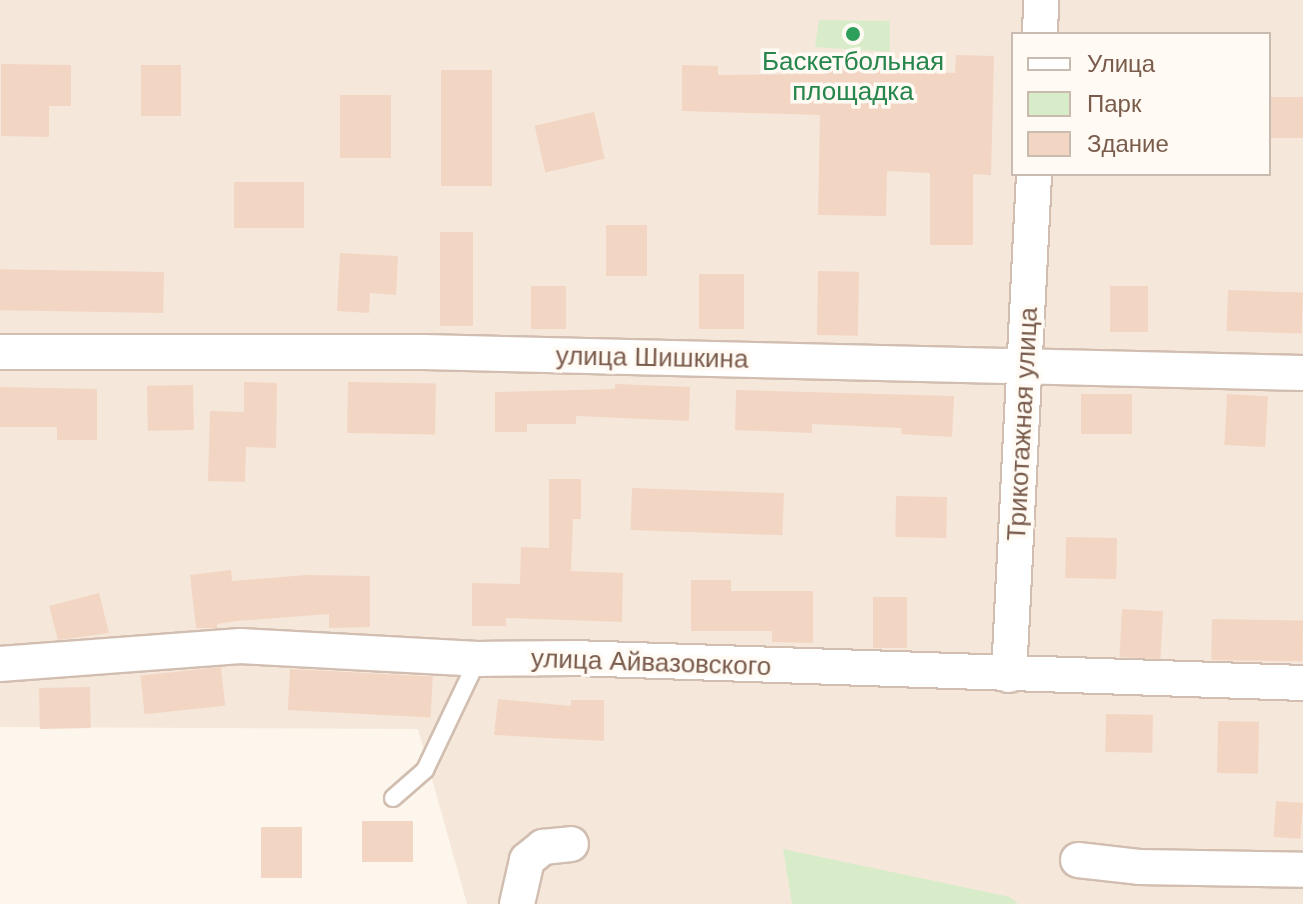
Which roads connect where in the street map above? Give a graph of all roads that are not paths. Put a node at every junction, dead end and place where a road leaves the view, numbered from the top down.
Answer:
1 (1041, 0) edge
2 (1040, 32) edge
3 (1034, 176) edge
4 (0, 352) edge
5 (1027, 367) junction
6 (1303, 373) edge
7 (478, 659) junction
8 (0, 664) edge
9 (1009, 675) junction
10 (1303, 683) edge
11 (393, 798) dead end
12 (571, 844) dead end
13 (1078, 860) dead end
14 (1303, 870) edge
15 (517, 904) edge

1 - 2 street
3 - 5 street, Трикотажная улица
4 - 5 street, улица Шишкина
5 - 6 street, улица Шишкина
5 - 9 street, Трикотажная улица
7 - 8 street, улица Айвазовского
7 - 9 street, улица Айвазовского
7 - 11 lane
9 - 10 street, улица Айвазовского
12 - 15 street
13 - 14 street

